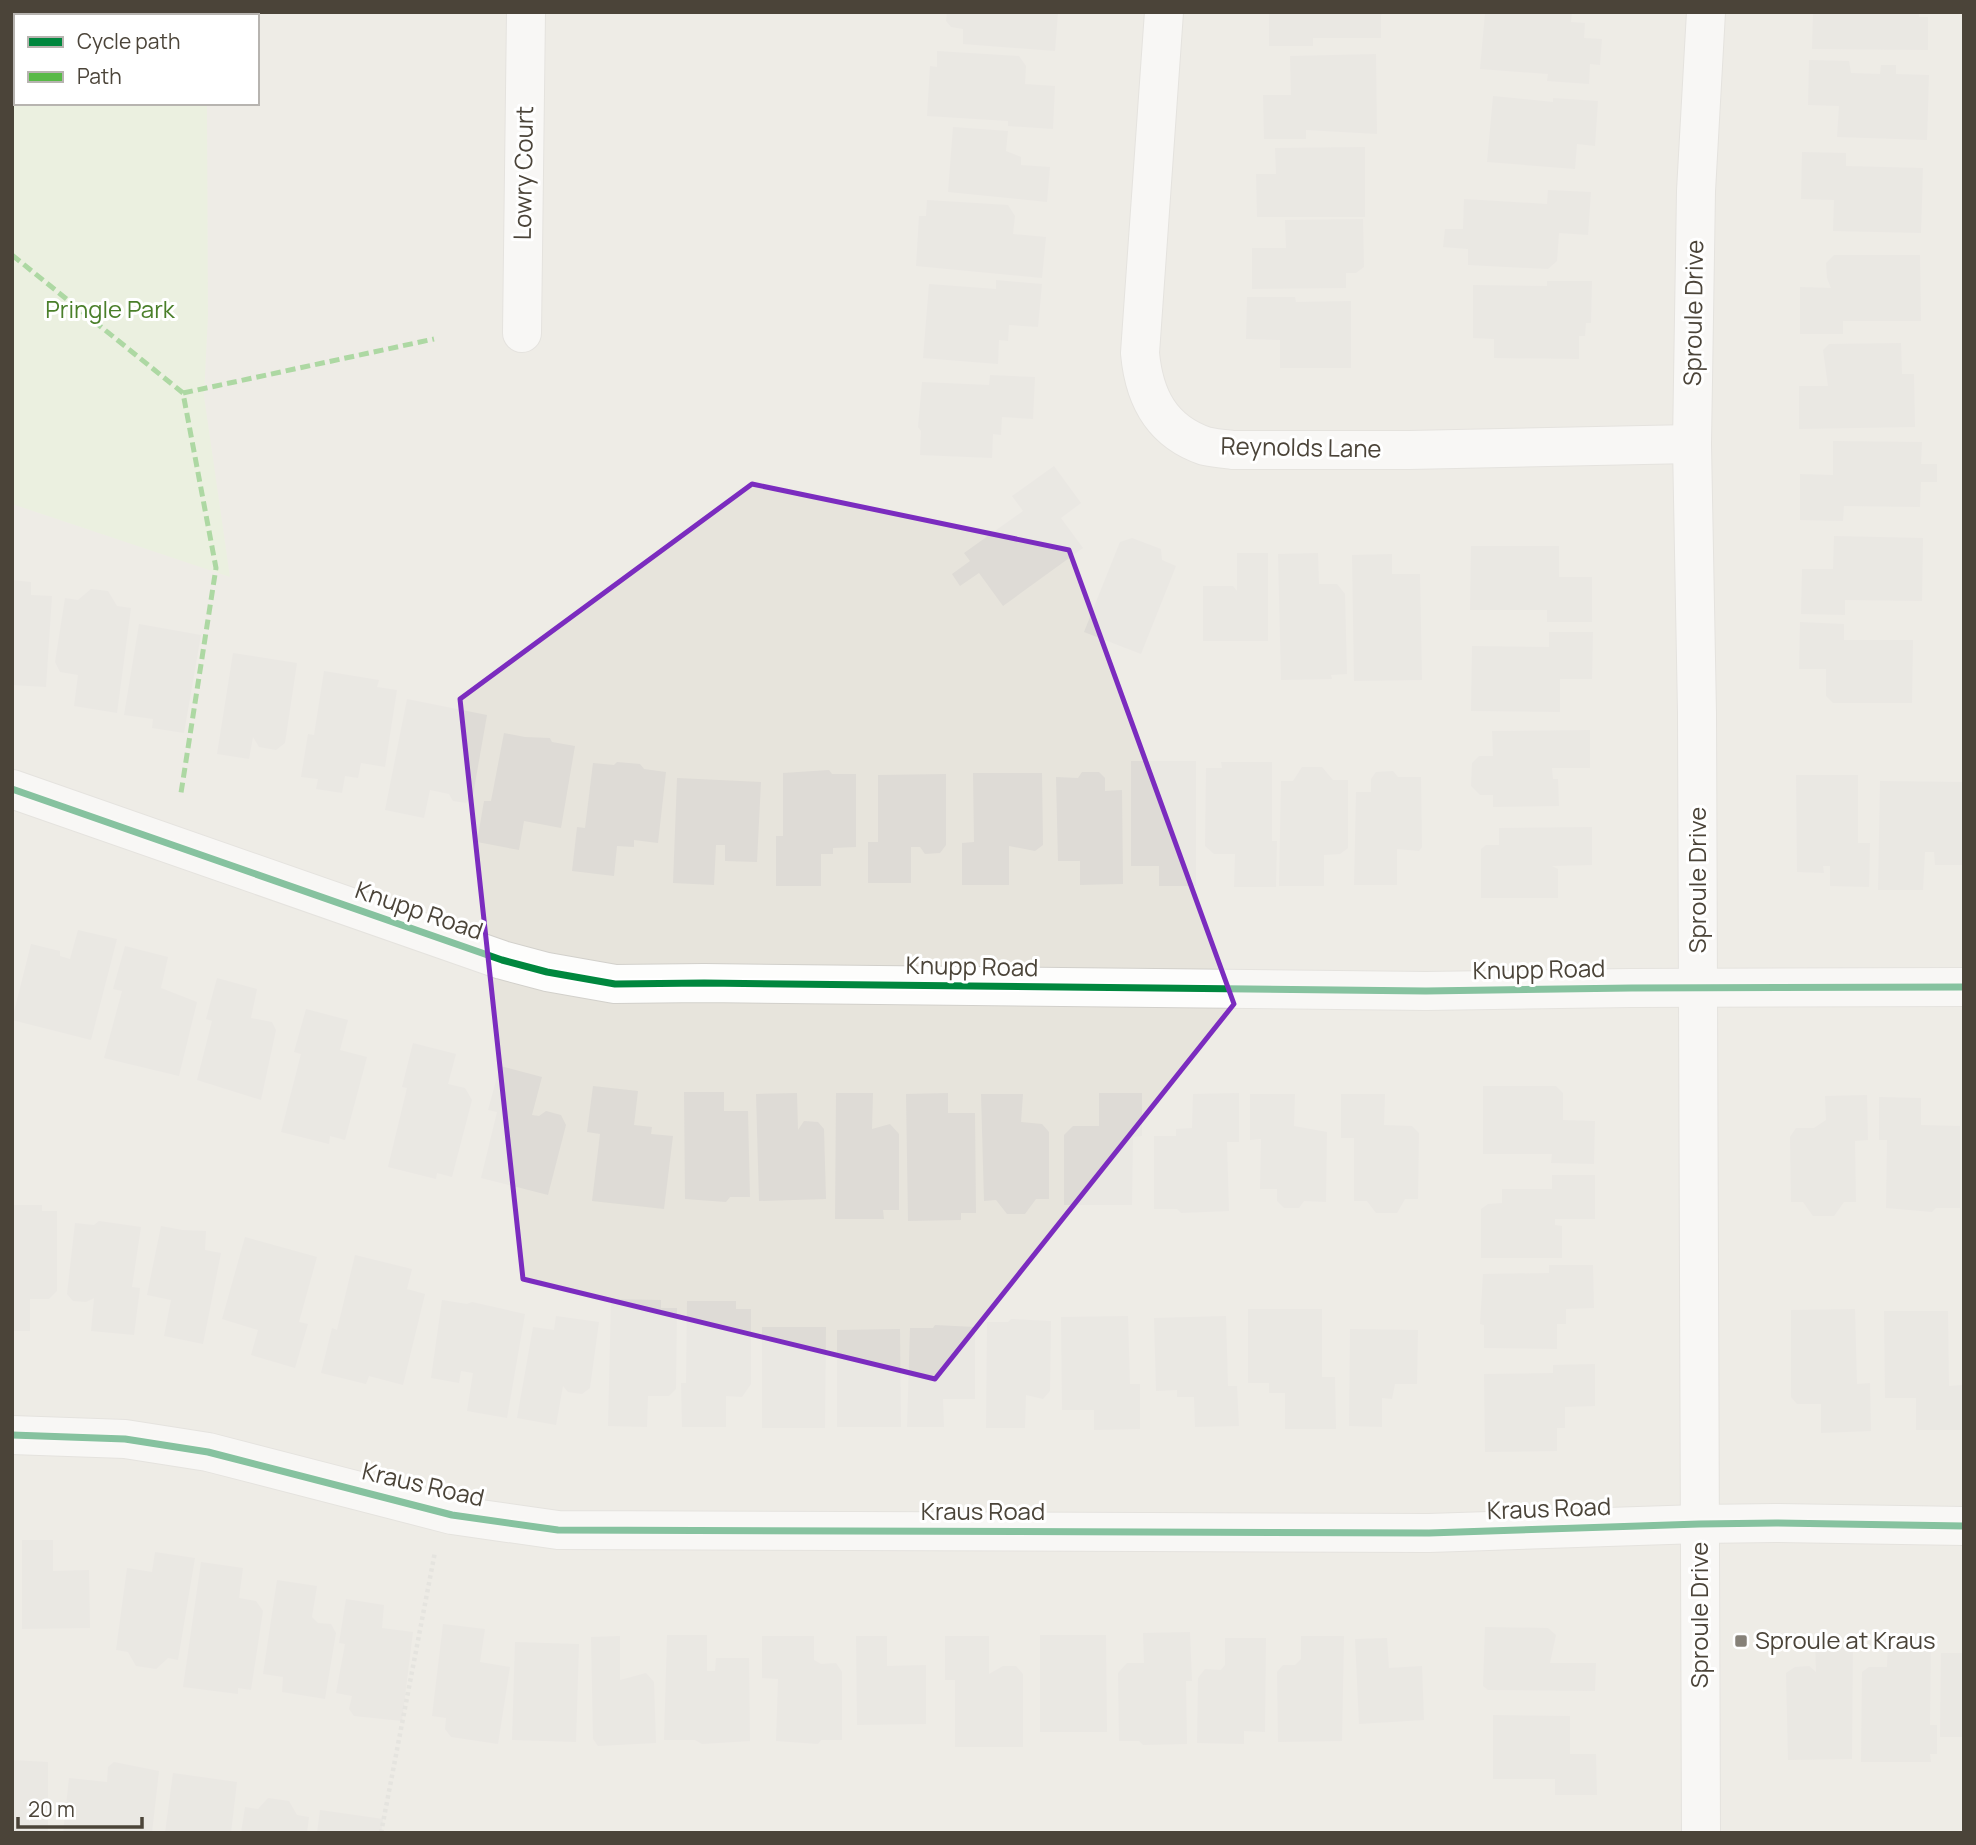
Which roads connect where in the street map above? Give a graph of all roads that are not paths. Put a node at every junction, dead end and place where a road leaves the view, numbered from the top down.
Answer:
1 (526, 12) edge
2 (1164, 12) edge
3 (1706, 12) edge
4 (522, 334) dead end
5 (1692, 444) junction
6 (12, 789) edge
7 (1698, 987) junction
8 (1964, 987) edge
9 (12, 1435) edge
10 (1699, 1524) junction
11 (1964, 1526) edge
12 (1701, 1833) edge

1 - 4 street, Lowry Court
2 - 5 street, Reynolds Lane
3 - 5 street, Sproule Drive
5 - 7 street, Sproule Drive
6 - 7 street, Knupp Road
7 - 8 street, Knupp Road
7 - 10 street, Sproule Drive
9 - 10 street, Kraus Road
10 - 11 street, Kraus Road
10 - 12 street, Sproule Drive

